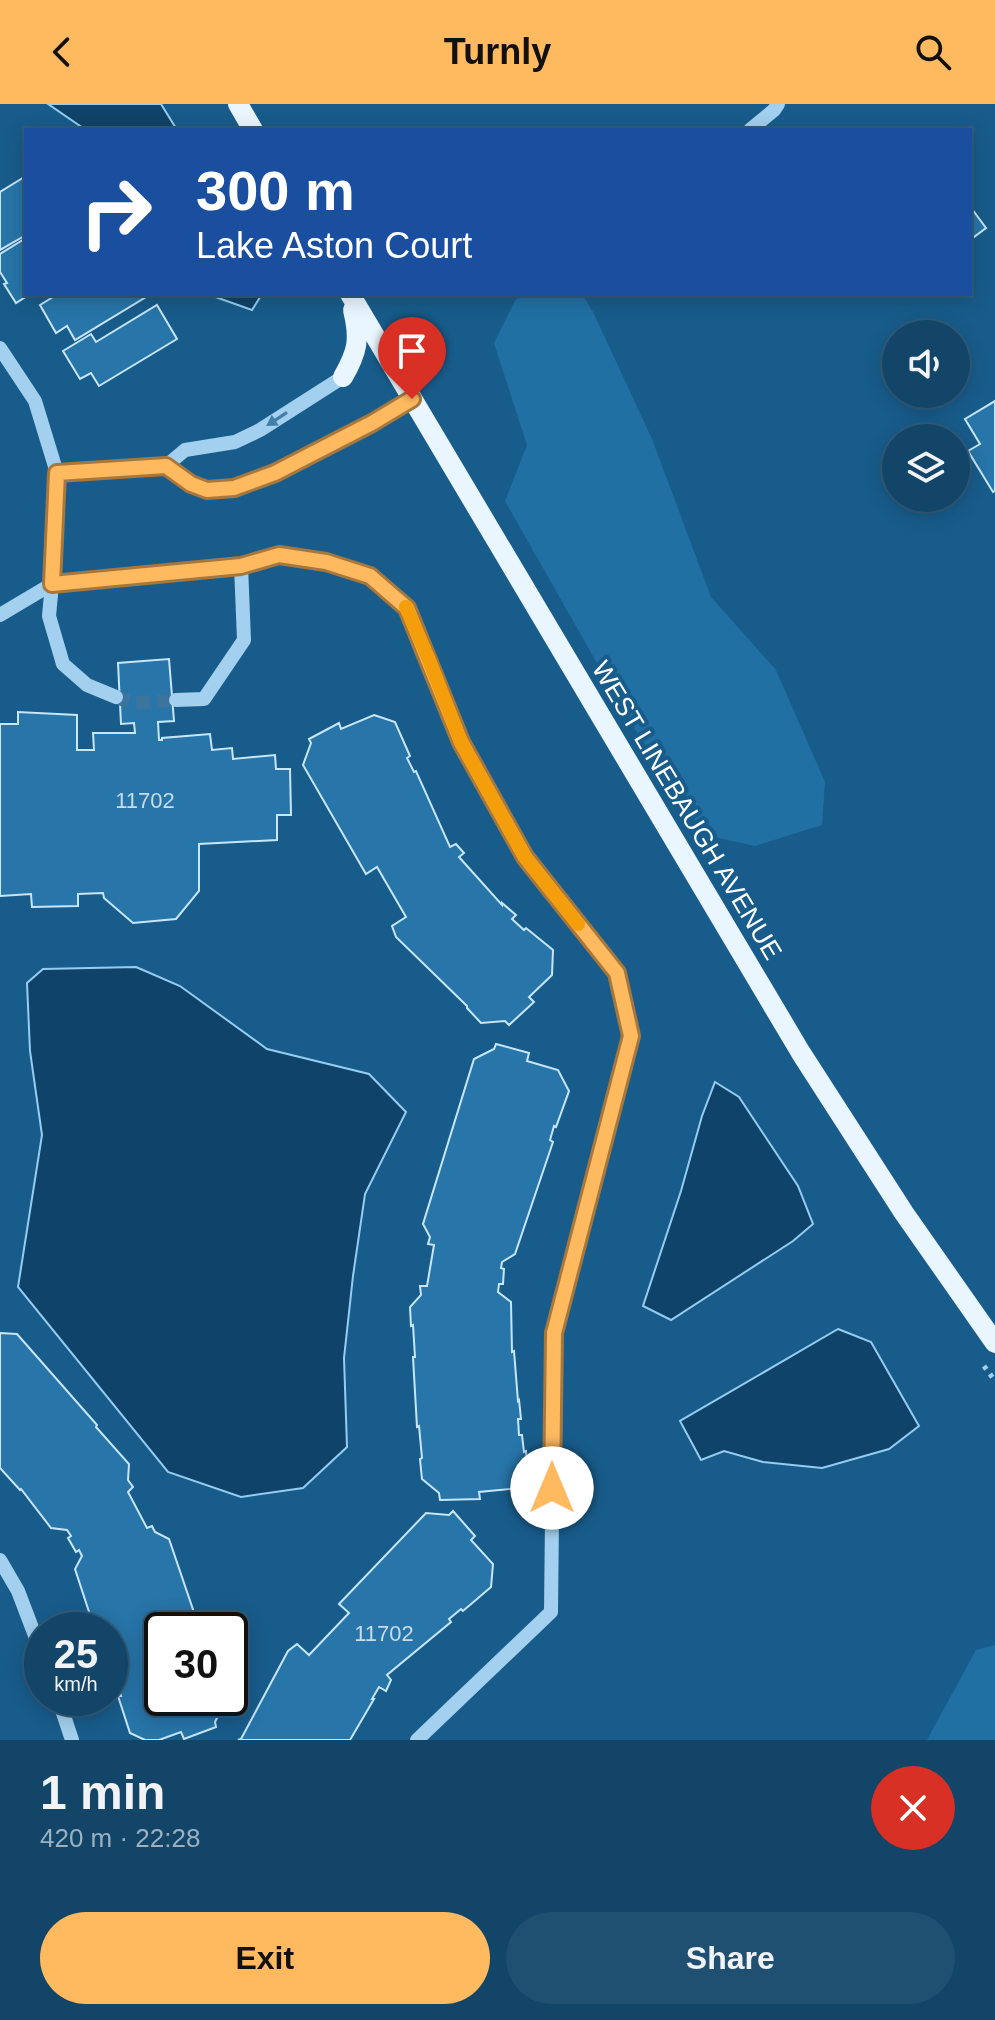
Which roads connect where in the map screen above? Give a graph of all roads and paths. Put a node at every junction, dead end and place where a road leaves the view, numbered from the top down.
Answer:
1 (238, 104) edge
2 (778, 104) edge
3 (252, 128) edge
4 (752, 128) edge
5 (350, 296) edge
6 (351, 296) edge
7 (0, 348) edge
8 (343, 377) joint
9 (412, 399) junction
10 (166, 466) junction
11 (57, 473) junction
12 (241, 566) junction
13 (52, 584) junction
14 (0, 615) edge
15 (116, 697) tunnel mouth
16 (176, 700) tunnel mouth
17 (995, 1343) edge
18 (0, 1560) edge
19 (26, 1612) edge
20 (64, 1716) edge
21 (72, 1740) edge
22 (417, 1740) edge

1 - 3 main road
2 - 4 street
5 - 8 main road
6 - 9 main road, WEST LINEBAUGH AVENUE
7 - 11 street
8 -> 10 street
9 - 10 street
9 - 17 main road, WEST LINEBAUGH AVENUE
10 - 11 street
11 - 13 street
12 - 13 street
12 - 16 street
12 - 22 street
13 - 14 street
13 - 15 street
18 - 19 street
20 - 21 street

